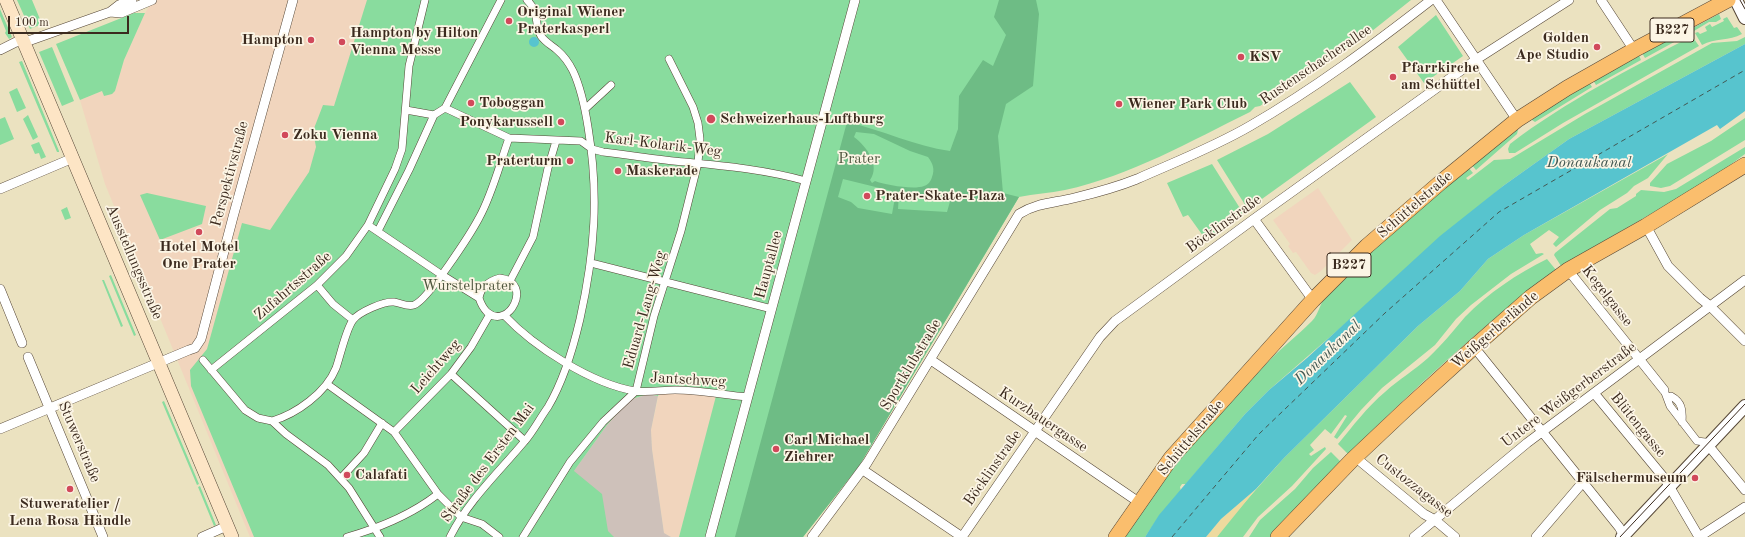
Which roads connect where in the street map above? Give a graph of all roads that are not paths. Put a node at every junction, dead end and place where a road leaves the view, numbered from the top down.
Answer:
1 (6, 0) edge
2 (132, 0) edge
3 (152, 0) edge
4 (293, 0) edge
5 (425, 0) edge
6 (501, 0) edge
7 (527, 0) edge
8 (855, 0) edge
9 (1431, 0) edge
10 (1436, 0) edge
11 (1569, 0) edge
12 (1601, 0) edge
13 (1728, 0) edge
14 (1736, 0) edge
15 (110, 12) junction
16 (1745, 18) edge
17 (24, 41) junction
18 (0, 50) edge
19 (1634, 50) junction
20 (669, 59) dead end
21 (1477, 59) junction
22 (610, 85) dead end
23 (445, 108) junction
24 (585, 109) junction
25 (406, 110) junction
26 (434, 115) junction
27 (1517, 120) junction
28 (509, 138) junction
29 (556, 141) junction
30 (592, 149) junction
31 (73, 158) junction
32 (698, 163) junction
33 (1745, 165) edge
34 (806, 181) junction
35 (0, 189) edge
36 (1030, 207) joint
37 (1254, 219) junction
38 (368, 225) junction
39 (1646, 226) junction
40 (378, 231) junction
41 (591, 263) junction
42 (1568, 270) junction
43 (442, 275) junction
44 (1745, 280) edge
45 (510, 281) junction
46 (665, 282) junction
47 (318, 286) junction
48 (0, 289) edge
49 (480, 298) junction
50 (1313, 300) junction
51 (1710, 306) junction
52 (772, 308) junction
53 (490, 314) junction
54 (504, 315) junction
55 (353, 320) junction
56 (1745, 341) edge
57 (22, 343) dead end
58 (1474, 346) junction
59 (28, 357) dead end
60 (1639, 359) junction
61 (203, 360) dead end
62 (931, 360) junction
63 (158, 363) junction
64 (567, 364) junction
65 (211, 370) junction
66 (451, 374) junction
67 (327, 384) junction
68 (636, 391) junction
69 (1594, 393) junction
70 (1666, 394) joint
71 (748, 397) junction
72 (1745, 406) edge
73 (49, 408) junction
74 (272, 421) junction
75 (382, 423) junction
76 (0, 429) edge
77 (394, 432) junction
78 (1036, 432) junction
79 (1542, 432) junction
80 (526, 441) junction
81 (1708, 445) junction
82 (1355, 457) junction
83 (863, 470) junction
84 (341, 478) junction
85 (1583, 482) junction
86 (1669, 486) junction
87 (1745, 490) edge
88 (438, 494) junction
89 (1140, 503) junction
90 (1745, 507) edge
91 (461, 516) junction
92 (1435, 520) junction
93 (376, 528) junction
94 (230, 532) edge
95 (1624, 536) edge
96 (103, 537) edge
97 (202, 537) edge
98 (347, 537) edge
99 (380, 537) edge
100 (450, 537) edge
101 (499, 537) edge
102 (523, 537) edge
103 (710, 537) edge
104 (812, 537) edge
105 (962, 537) edge
106 (1116, 537) edge
107 (1278, 537) edge
108 (1414, 537) edge
109 (1455, 537) edge
110 (1536, 537) edge
111 (1699, 537) edge

1 - 17 main road, Ausstellungsstraße
2 - 15 street
3 - 15 street
4 - 63 street, Perspektivstraße
5 - 25 street, Zufahrtsstraße
6 - 23 street
7 - 24 street
8 - 34 street, Hauptallee
9 - 36 street, Rustenschacherallee
10 - 21 street
11 - 21 street, Böcklinstraße
12 - 19 street
13 - 19 main road, Schüttelstraße / B227
14 - 16 street
15 - 17 street
17 - 18 street
17 - 31 main road, Ausstellungsstraße
19 - 27 main road, Schüttelstraße / B227
20 - 32 street, Eduard-Lang-Weg
21 - 27 street
21 - 37 street, Böcklinstraße
22 - 24 street
23 - 26 street
23 - 28 street, Karl-Kolarik-Weg
24 - 30 street, Straße des Ersten Mai
25 - 26 street
25 - 38 street, Zufahrtsstraße
26 - 40 street
27 - 50 main road, Schüttelstraße / B227
28 - 29 street, Karl-Kolarik-Weg
28 - 43 street
29 - 30 street, Karl-Kolarik-Weg
29 - 45 street
30 - 32 street, Karl-Kolarik-Weg
30 - 41 street, Straße des Ersten Mai
31 - 35 street
31 - 63 main road, Ausstellungsstraße
32 - 34 street, Karl-Kolarik-Weg
32 - 46 street, Eduard-Lang-Weg
33 - 39 main road, Weißgerberlände
34 - 52 street, Hauptallee
36 - 62 street, Sportklubstraße
37 - 50 street
37 - 78 street, Böcklinstraße
38 - 40 street
38 - 47 street, Zufahrtsstraße
39 - 42 main road, Weißgerberlände
39 - 51 street
40 - 43 street
41 - 46 street
41 - 64 street, Straße des Ersten Mai
42 - 58 main road, Weißgerberlände
42 - 60 street, Kegelgasse
43 - 49 street
43 - 55 street
44 - 51 street, Untere Weißgerberstraße
45 - 49 street
45 - 54 street
46 - 52 street
46 - 68 street, Eduard-Lang-Weg
47 - 55 street
47 - 65 street, Zufahrtsstraße
48 - 57 street
49 - 53 street
50 - 89 main road, Schüttelstraße / B227
51 - 56 street
51 - 60 street, Untere Weißgerberstraße
52 - 71 street, Hauptallee
53 - 54 street
53 - 66 street, Leichtweg
54 - 64 street, Jantschweg
55 - 67 street
58 - 79 street
58 - 82 main road, Weißgerberlände
59 - 73 street, Stuwerstraße
60 - 69 street, Untere Weißgerberstraße
60 - 70 street, Kegelgasse
61 - 65 street
62 - 78 street, Kurzbauergasse
62 - 83 street, Sportklubstraße
63 - 73 street
63 - 94 main road, Ausstellungsstraße
64 - 68 street, Jantschweg
64 - 80 street, Straße des Ersten Mai
65 - 74 street
66 - 77 street, Leichtweg
66 - 80 street
67 - 74 street
67 - 75 street
68 - 71 street, Jantschweg
68 - 102 street, Eduard-Lang-Weg
69 - 79 street, Untere Weißgerberstraße
69 - 86 street, Blütengasse
70 - 81 street, Kegelgasse
71 - 103 street, Hauptallee
72 - 81 street
73 - 76 street
73 - 96 street, Stuwerstraße
74 - 84 street
75 - 77 street
75 - 84 street
77 - 88 street
78 - 89 street, Kurzbauergasse
78 - 105 street, Böcklinstraße
79 - 85 street
79 - 92 street, Untere Weißgerberstraße
80 - 91 street, Straße des Ersten Mai
81 - 86 street
81 - 87 street, Kegelgasse
82 - 92 street, Custozzagasse
82 - 107 main road, Weißgerberlände
83 - 104 street, Sportklubstraße
83 - 105 street
84 - 93 street
85 - 95 street
85 - 110 street
86 - 95 street
86 - 111 street, Blütengasse
88 - 91 street
88 - 93 street
89 - 106 main road, Schüttelstraße / B227
90 - 111 street
91 - 100 street, Straße des Ersten Mai
91 - 101 street
92 - 108 street, Untere Weißgerberstraße
92 - 109 street, Custozzagasse
93 - 98 street
93 - 99 street
94 - 97 street

